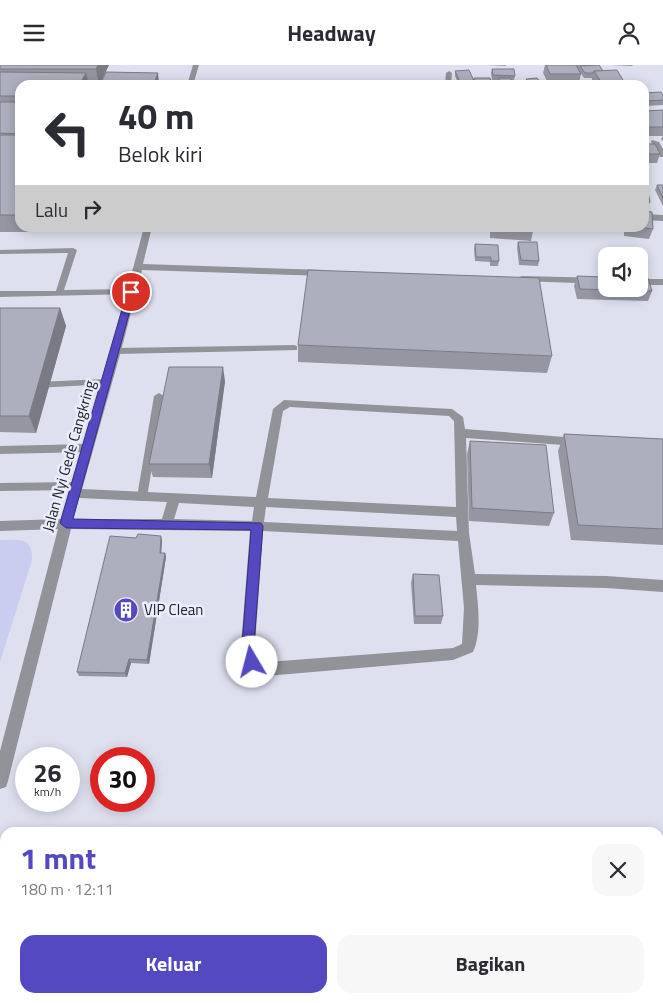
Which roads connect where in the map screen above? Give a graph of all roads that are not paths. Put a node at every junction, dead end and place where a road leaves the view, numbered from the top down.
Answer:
1 (196, 65) edge
2 (450, 73) dead end
3 (192, 80) edge
4 (449, 80) edge
5 (655, 141) edge
6 (663, 155) edge
7 (649, 217) edge
8 (663, 218) edge
9 (147, 232) edge
10 (0, 251) edge
11 (138, 267) junction
12 (335, 273) edge
13 (511, 279) edge
14 (598, 281) edge
15 (648, 281) edge
16 (663, 282) edge
17 (131, 292) junction
18 (59, 293) junction
19 (0, 294) edge
20 (294, 348) dead end
21 (116, 351) junction
22 (106, 382) junction
23 (24, 385) edge
24 (159, 396) dead end
25 (460, 433) junction
26 (586, 443) edge
27 (87, 449) junction
28 (0, 450) edge
29 (0, 487) edge
30 (76, 490) junction
31 (142, 497) junction
32 (174, 498) junction
33 (261, 501) junction
34 (462, 512) junction
35 (66, 523) junction
36 (167, 525) junction
37 (0, 526) edge
38 (257, 526) junction
39 (464, 536) junction
40 (469, 579) junction
41 (663, 586) edge
42 (0, 781) edge

1 - 3 street
2 - 4 street
5 - 6 street
7 - 8 street
9 - 11 street, Jalan Nyi Gede Cangkring
10 - 18 lane
11 - 12 street
11 - 17 street, Jalan Nyi Gede Cangkring
13 - 14 street
15 - 16 street
17 - 18 lane
17 - 21 street, Jalan Nyi Gede Cangkring
18 - 19 lane
20 - 21 lane
21 - 22 street, Jalan Nyi Gede Cangkring
22 - 23 lane
22 - 27 street, Jalan Nyi Gede Cangkring
24 - 31 lane
25 - 26 street
25 - 33 street
25 - 34 street
27 - 28 lane
27 - 30 street, Jalan Nyi Gede Cangkring
29 - 30 lane
30 - 31 street
30 - 35 street, Jalan Nyi Gede Cangkring
31 - 32 street
32 - 33 street
32 - 36 street
33 - 34 street
33 - 38 street
34 - 39 street
35 - 36 street
35 - 37 street
35 - 42 street, Jalan Nyi Gede Cangkring
36 - 38 street
38 - 39 street
38 - 40 street
39 - 40 street
40 - 41 street

